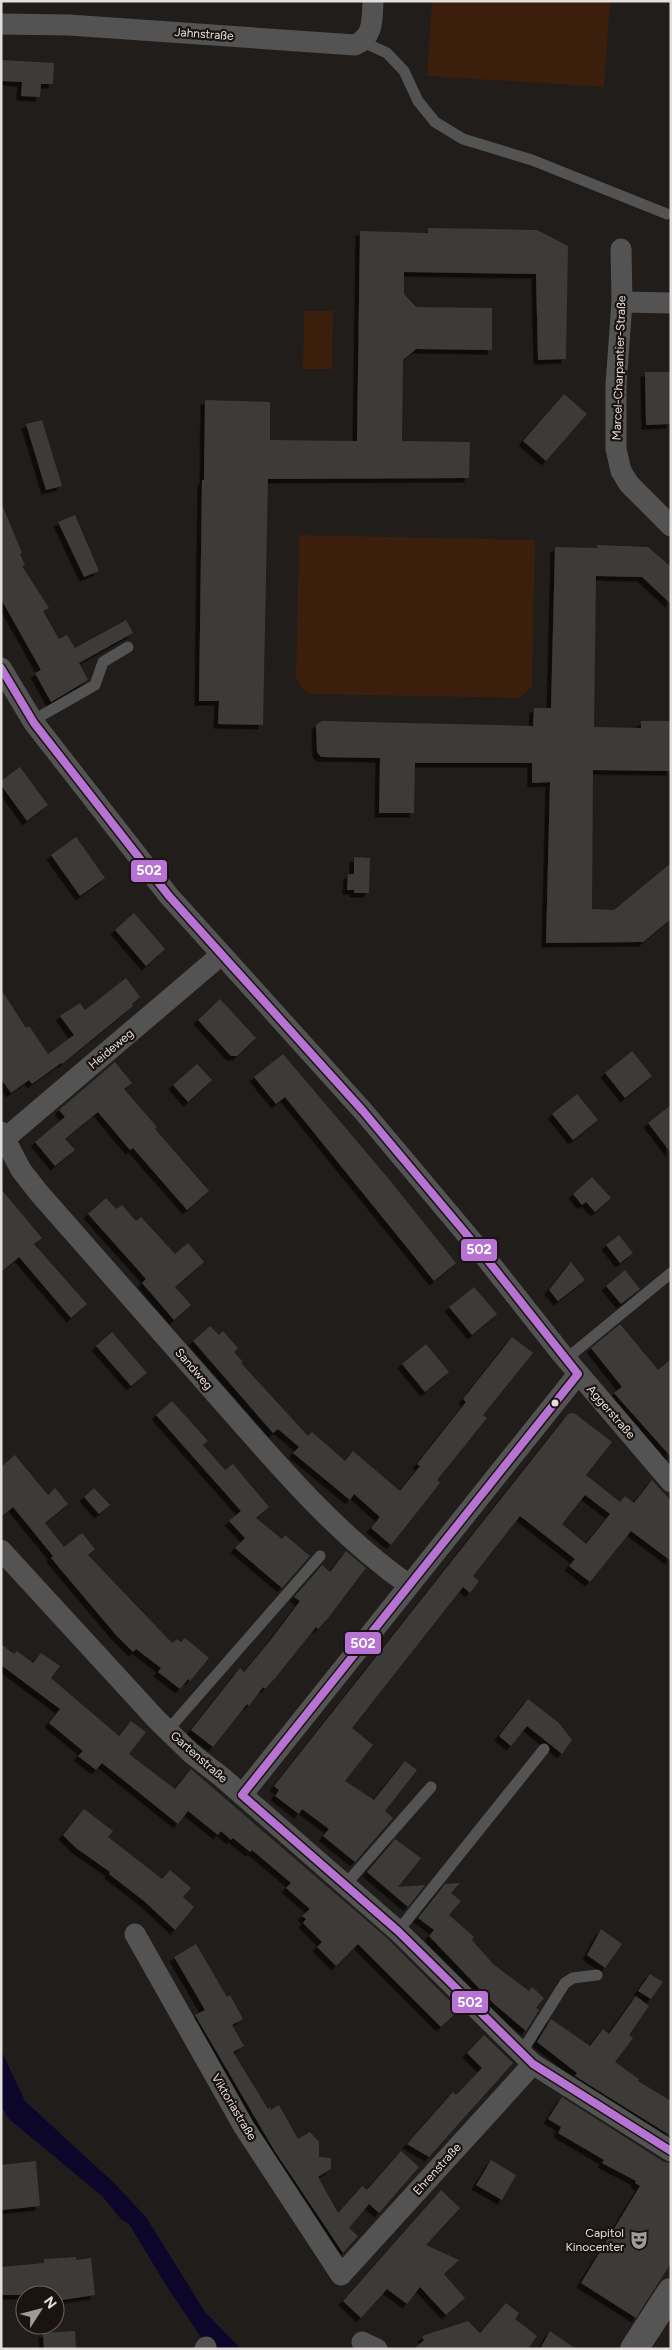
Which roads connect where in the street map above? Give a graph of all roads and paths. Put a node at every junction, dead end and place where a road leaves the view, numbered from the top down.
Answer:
1 (373, 1) edge
2 (1, 24) edge
3 (363, 42) junction
4 (667, 214) dead end
5 (621, 249) dead end
6 (622, 302) junction
7 (671, 302) edge
8 (669, 520) edge
9 (128, 647) dead end
10 (1, 668) edge
11 (32, 721) junction
12 (221, 955) junction
13 (3, 1138) edge
14 (671, 1273) edge
15 (572, 1366) junction
16 (671, 1482) edge
17 (1, 1550) edge
18 (320, 1556) dead end
19 (409, 1585) junction
20 (168, 1730) junction
21 (544, 1749) dead end
22 (431, 1787) dead end
23 (242, 1795) junction
24 (345, 1885) junction
25 (398, 1930) junction
26 (135, 1934) dead end
27 (597, 1975) dead end
28 (527, 2058) junction
29 (671, 2151) edge
30 (341, 2275) joint
31 (671, 2292) edge
32 (634, 2349) edge

1 - 3 street
2 - 3 street, Jahnstraße
3 - 4 lane
5 - 6 street, Marcel-Charpantier-Straße
6 - 7 street
6 - 8 street, Marcel-Charpantier-Straße
9 - 11 lane
10 - 11 street, Aggerstraße
11 - 12 street, Aggerstraße
12 - 13 street, Heideweg
12 - 15 street, Aggerstraße
13 - 19 street, Sandweg
14 - 15 lane
15 - 16 street, Aggerstraße
15 - 19 street
17 - 20 street, Gartenstraße
18 - 20 lane
19 - 23 street
20 - 23 street, Gartenstraße
21 - 25 lane
22 - 24 lane
23 - 24 street, Gartenstraße
24 - 25 street, Gartenstraße
25 - 28 street, Gartenstraße
26 - 30 street, Viktoriastraße
27 - 28 lane
28 - 29 street, Gartenstraße
28 - 30 street, Ehrenstraße
31 - 32 main road

